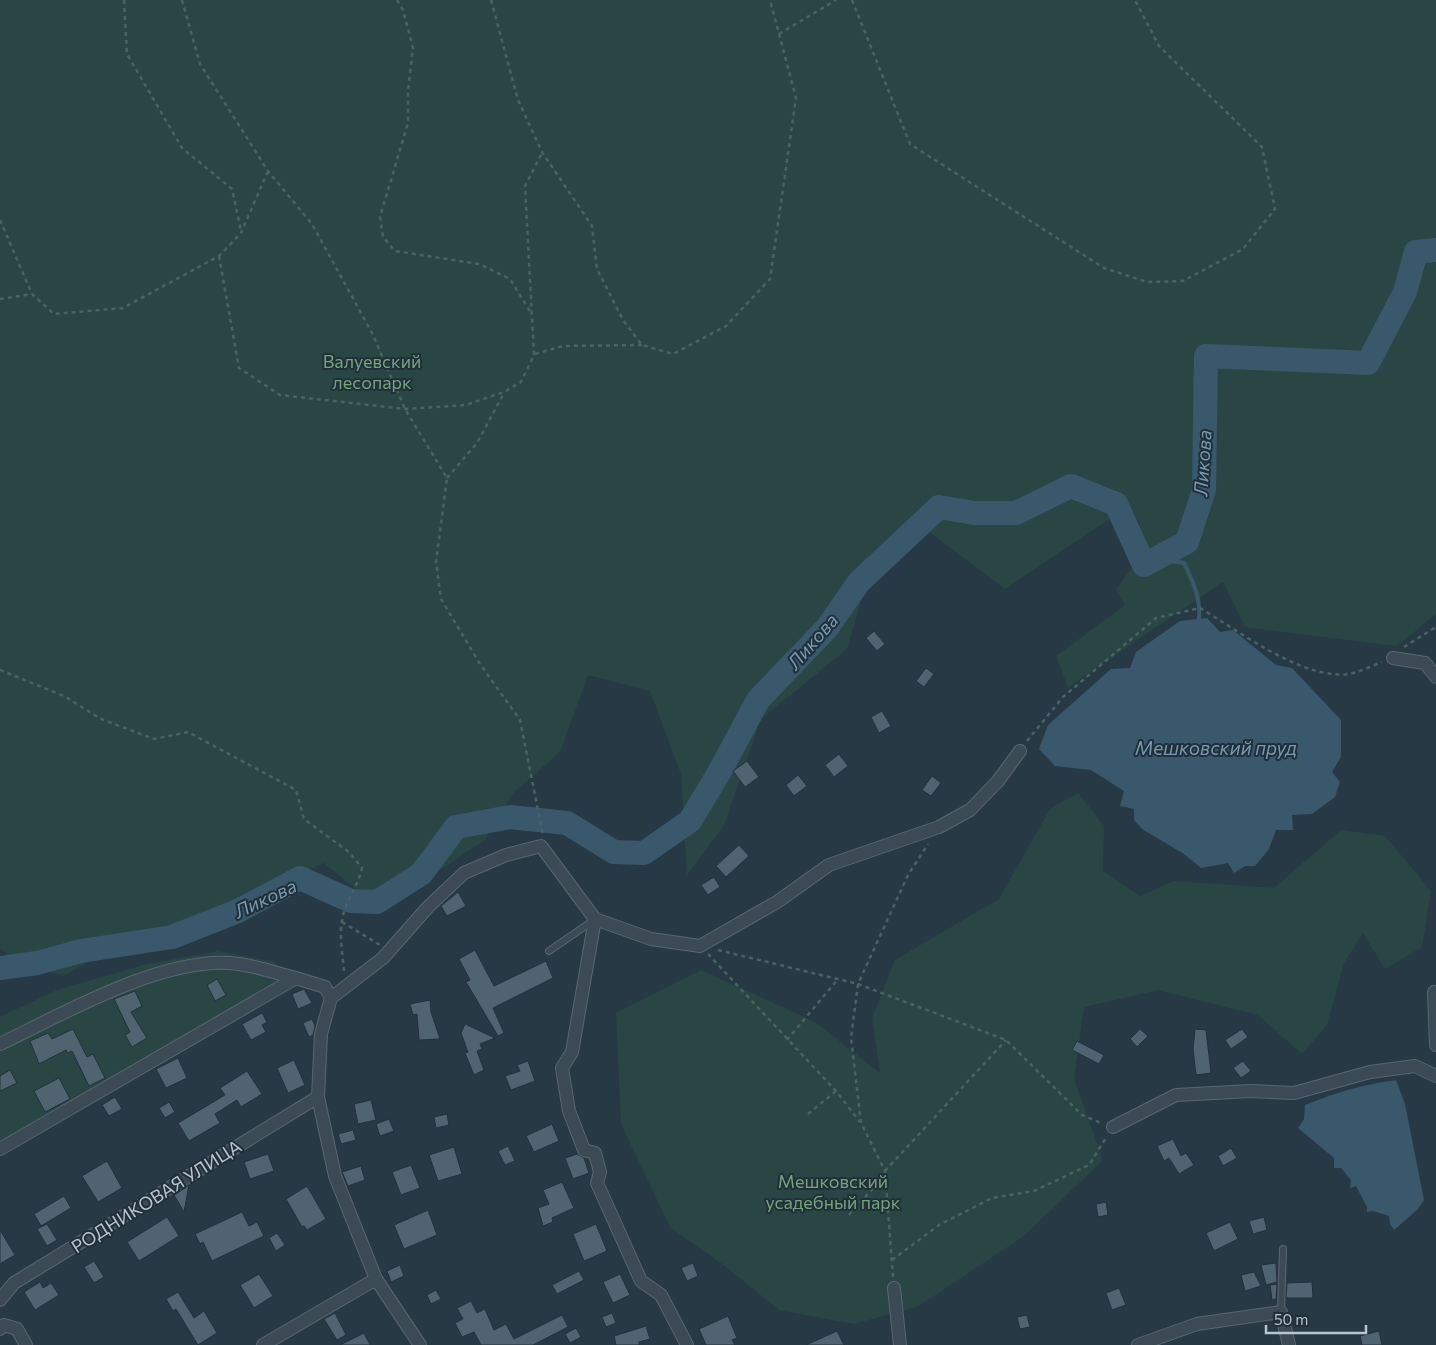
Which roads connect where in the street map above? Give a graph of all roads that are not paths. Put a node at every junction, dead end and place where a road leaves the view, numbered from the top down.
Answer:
1 (1393, 658) road end
2 (1436, 678) edge
3 (1020, 750) road end
4 (595, 919) junction
5 (549, 952) dead end
6 (296, 978) junction
7 (1434, 992) dead end
8 (332, 998) junction
9 (0, 1044) edge
10 (1436, 1045) edge
11 (1436, 1076) edge
12 (318, 1097) junction
13 (1113, 1127) road end
14 (0, 1150) edge
15 (1283, 1249) dead end
16 (376, 1279) junction
17 (894, 1288) road end
18 (0, 1300) edge
19 (1281, 1312) junction
20 (0, 1329) edge
21 (26, 1345) edge
22 (263, 1345) edge
23 (420, 1345) edge
24 (687, 1345) edge
25 (900, 1345) edge
26 (1138, 1345) edge
27 (1289, 1345) edge

1 - 2 street
3 - 4 street
4 - 5 lane
4 - 8 street
4 - 24 street
6 - 8 street
6 - 9 street
6 - 14 street
7 - 10 street
8 - 12 street
11 - 13 street
12 - 16 street
12 - 18 street, РОДНИКОВАЯ УЛИЦА
15 - 19 lane
16 - 22 street
16 - 23 street
17 - 25 street
19 - 26 street
19 - 27 street
20 - 21 street

